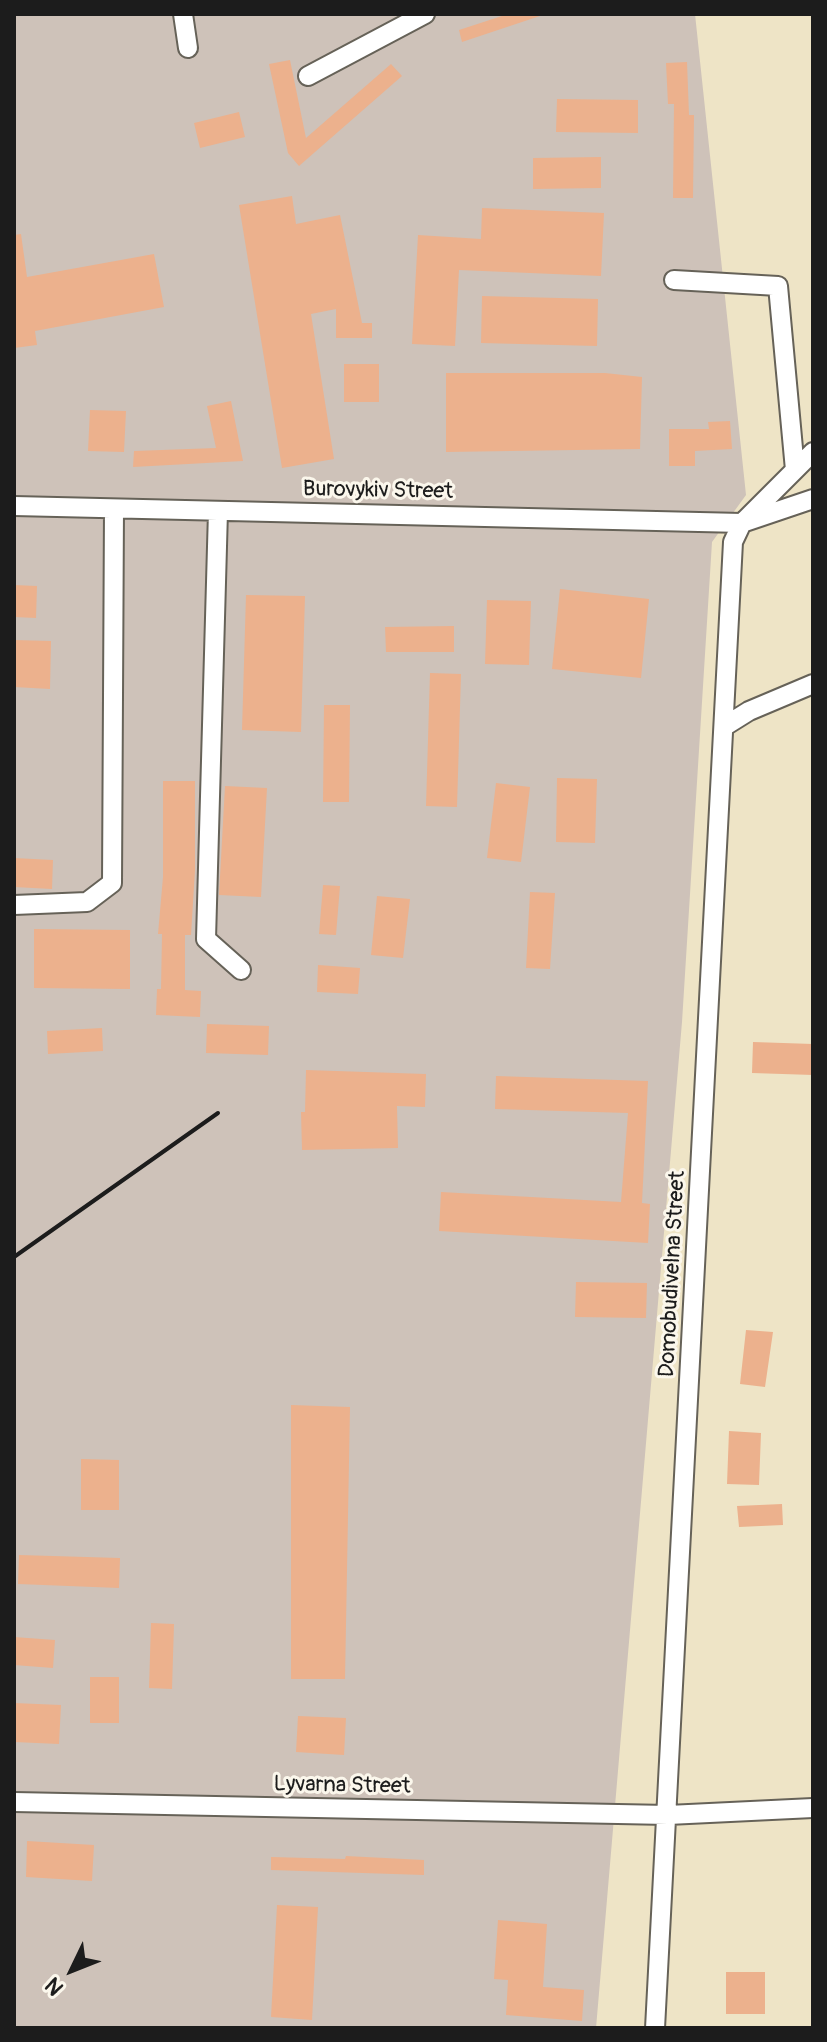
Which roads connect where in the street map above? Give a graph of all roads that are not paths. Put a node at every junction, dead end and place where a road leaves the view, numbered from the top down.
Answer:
1 (183, 14) edge
2 (425, 14) edge
3 (188, 48) dead end
4 (308, 76) dead end
5 (674, 280) dead end
6 (813, 452) edge
7 (795, 470) junction
8 (813, 499) edge
9 (14, 506) edge
10 (114, 509) junction
11 (218, 511) junction
12 (742, 523) junction
13 (813, 684) edge
14 (725, 726) junction
15 (14, 905) edge
16 (241, 970) dead end
17 (14, 1802) edge
18 (813, 1808) edge
19 (668, 1815) junction
20 (655, 2028) edge

1 - 3 street
2 - 4 street
5 - 7 street
6 - 7 street
7 - 12 street
8 - 12 street, Burovykiv Street
9 - 10 street, Burovykiv Street
10 - 11 street, Burovykiv Street
10 - 15 street
11 - 12 street, Burovykiv Street
11 - 16 street
12 - 14 street, Domobudivelna Street
13 - 14 street
14 - 19 street, Domobudivelna Street
17 - 19 street, Lyvarna Street
18 - 19 street, Lyvarna Street
19 - 20 street, Domobudivelna Street

